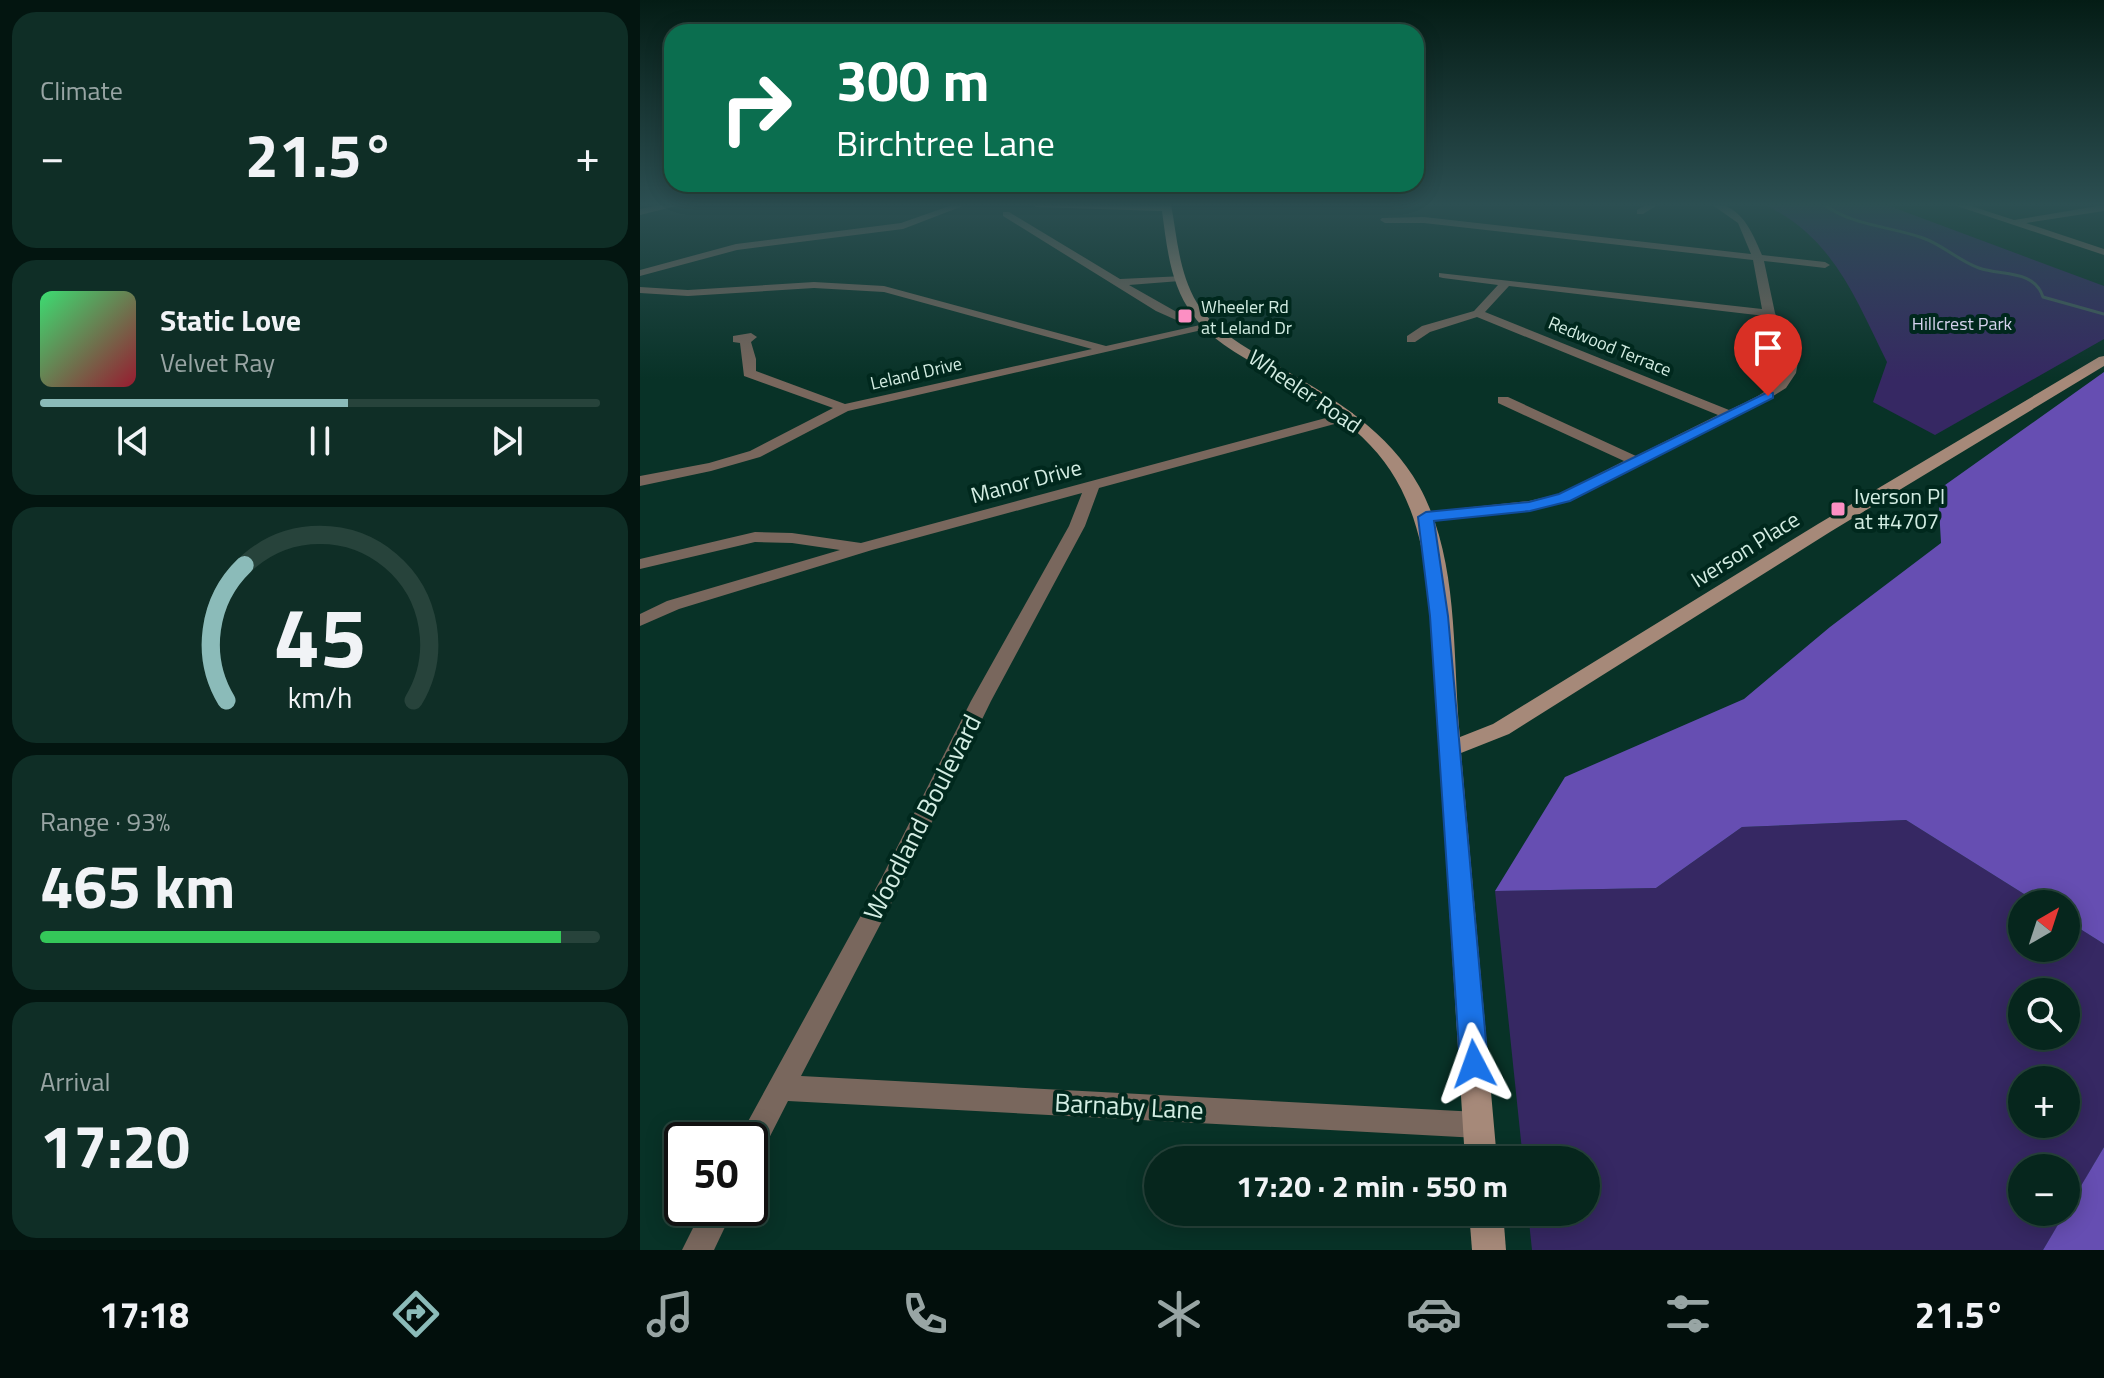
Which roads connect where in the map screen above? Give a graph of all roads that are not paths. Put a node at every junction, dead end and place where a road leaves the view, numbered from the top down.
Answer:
1 (679, 262) edge
2 (1084, 262) edge
3 (1177, 262) edge
4 (1758, 262) edge
5 (1770, 262) edge
6 (1821, 268) dead end
7 (640, 273) edge
8 (1443, 275) dead end
9 (1180, 278) junction
10 (1117, 283) junction
11 (1506, 283) junction
12 (640, 290) edge
13 (1478, 313) junction
14 (1769, 313) junction
15 (1183, 319) dead end
16 (1209, 327) junction
17 (1411, 339) dead end
18 (745, 341) dead end
19 (1106, 349) junction
20 (2104, 360) edge
21 (1503, 400) dead end
22 (844, 408) junction
23 (1727, 414) junction
24 (1348, 416) junction
25 (1638, 462) junction
26 (640, 481) edge
27 (1092, 487) junction
28 (1426, 517) junction
29 (866, 547) junction
30 (640, 564) edge
31 (640, 621) edge
32 (1450, 749) junction
33 (780, 1088) junction
34 (762, 1122) edge
35 (1478, 1125) junction
36 (1480, 1146) edge
37 (710, 1226) edge
38 (1487, 1226) edge
39 (697, 1250) edge
40 (1489, 1250) edge

1 - 7 street
2 - 10 street
3 - 9 main road, Wheeler Road
4 - 14 street
5 - 6 street
8 - 11 street
9 - 10 street
9 - 16 main road, Wheeler Road
10 - 15 street
11 - 13 street
11 - 14 street
12 - 19 street
13 - 17 street
13 - 23 street, Redwood Terrace
14 - 23 street
16 - 19 street, Leland Drive
16 - 24 main road, Wheeler Road
18 - 22 street
19 - 22 street, Leland Drive
20 - 32 main road, Iverson Place
21 - 25 street
22 - 26 street, Leland Drive
23 - 25 street
24 - 27 street, Manor Drive
24 - 28 main road, Wheeler Road
25 - 28 street
27 - 29 street, Manor Drive
27 - 33 street, Woodland Boulevard
28 - 32 main road, Wheeler Road
29 - 30 street
29 - 31 street, Manor Drive
32 - 35 main road, Wheeler Road
33 - 34 street, Woodland Boulevard
33 - 35 street, Barnaby Lane
35 - 36 main road, Wheeler Road
37 - 39 street
38 - 40 main road

